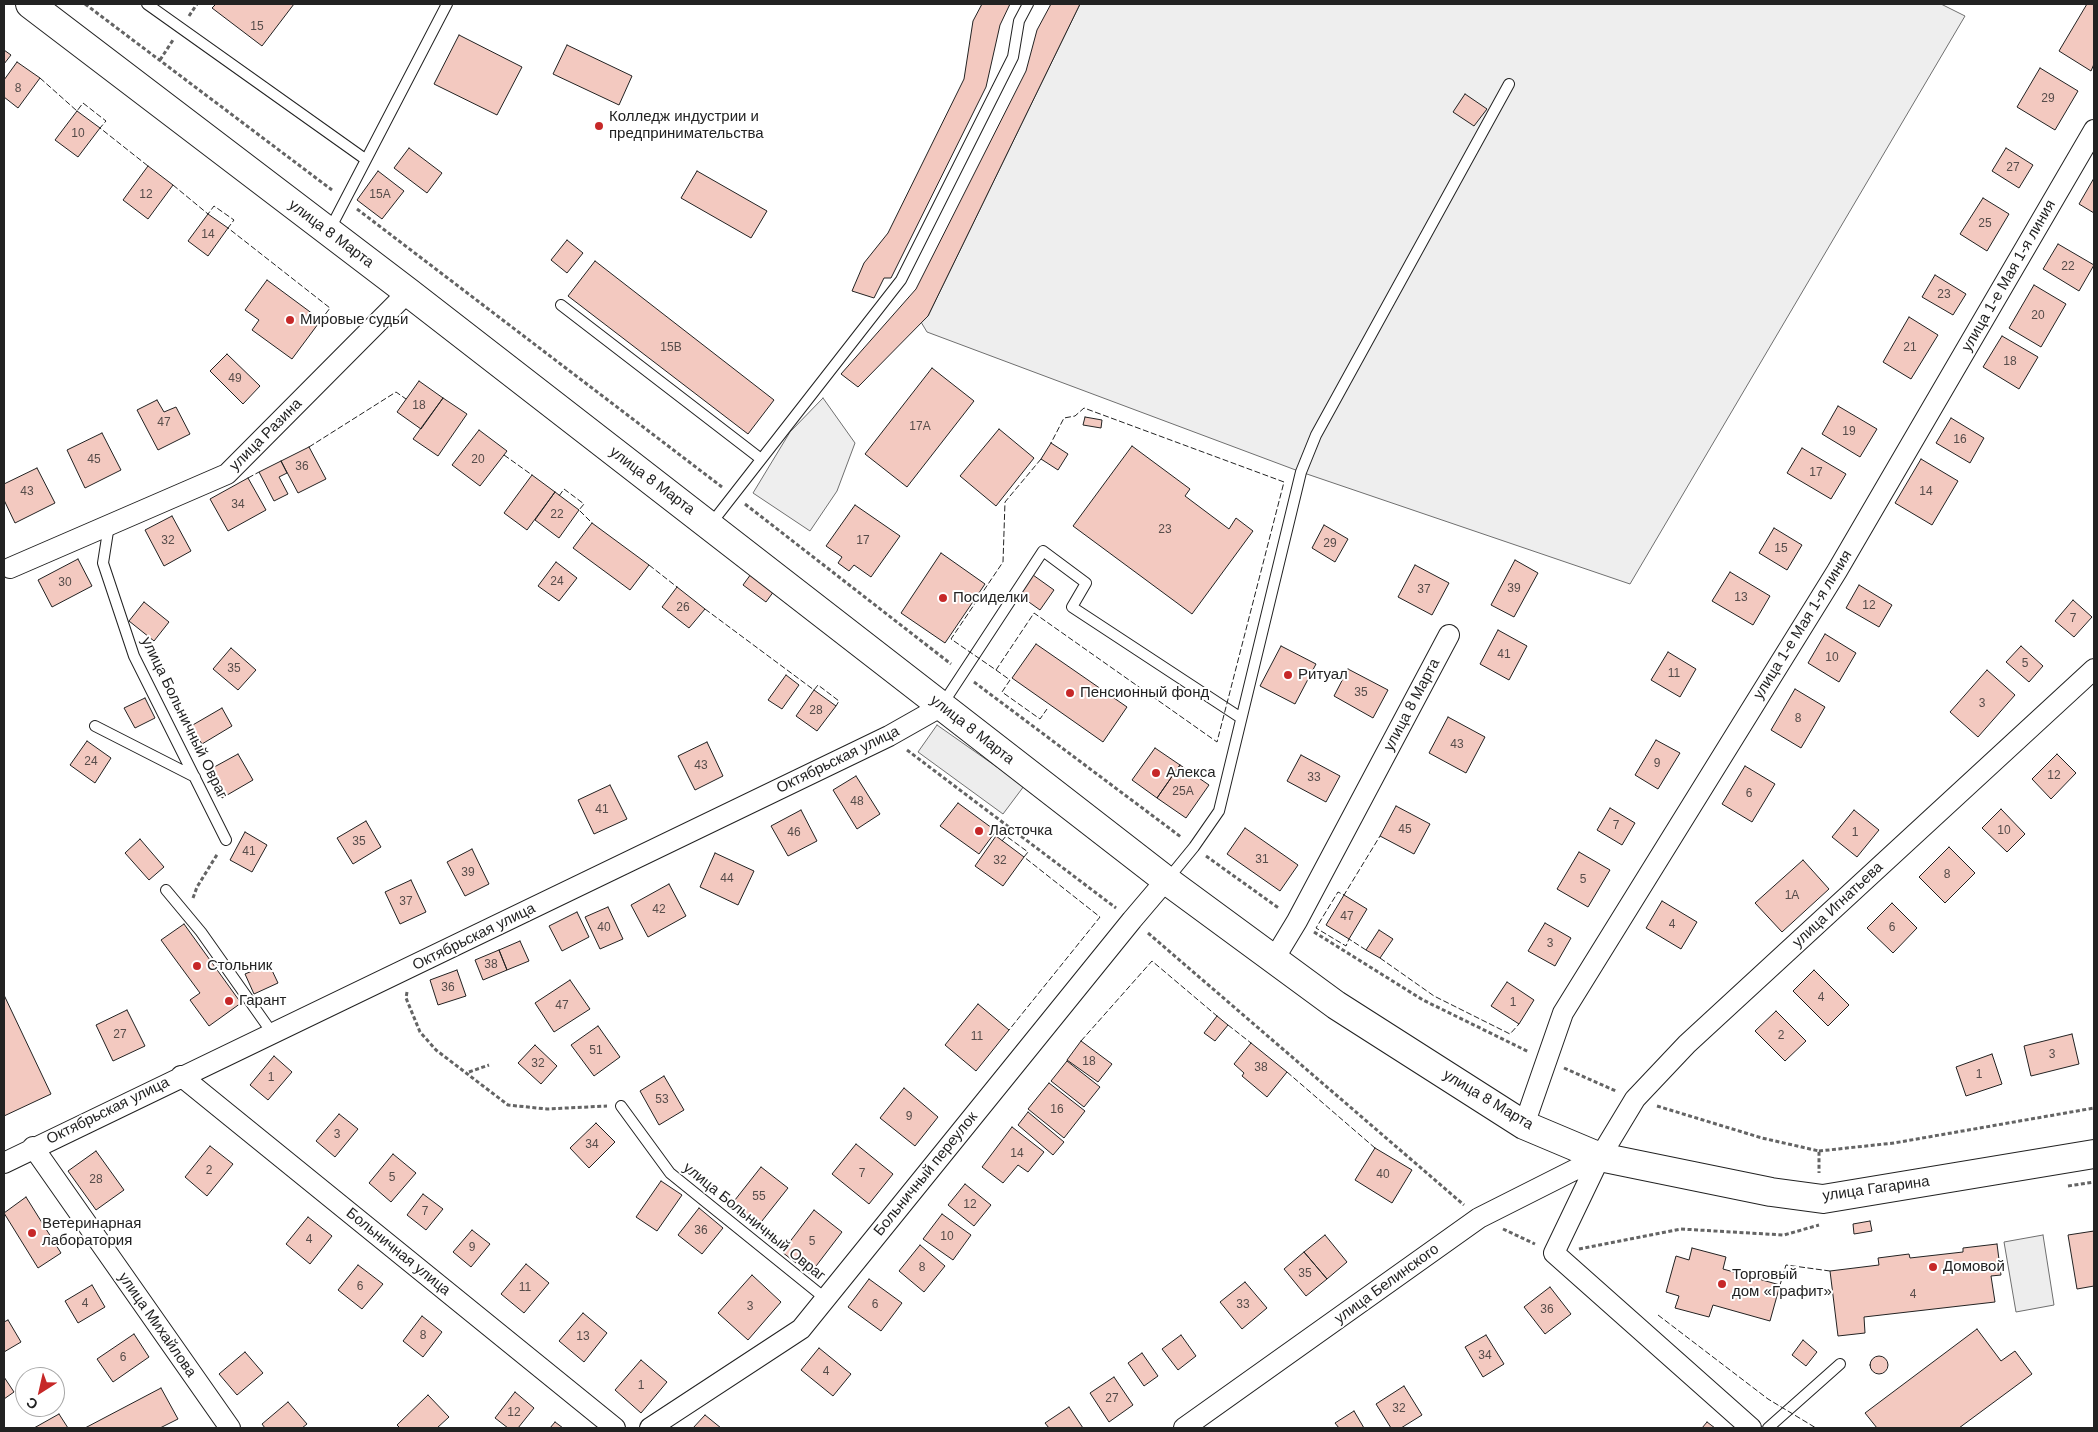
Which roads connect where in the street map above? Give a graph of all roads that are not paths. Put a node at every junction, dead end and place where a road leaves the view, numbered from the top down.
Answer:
1 (30, 4) edge
2 (147, 4) edge
3 (447, 4) edge
4 (1028, 4) edge
5 (1509, 84) dead end
6 (2094, 130) edge
7 (365, 159) junction
8 (328, 232) junction
9 (408, 292) junction
10 (561, 305) dead end
11 (762, 460) junction
12 (109, 525) junction
13 (710, 526) junction
14 (10, 568) dead end
15 (1449, 635) dead end
16 (2094, 669) edge
17 (942, 706) junction
18 (1241, 718) junction
19 (95, 726) dead end
20 (195, 777) junction
21 (226, 840) road end
22 (1166, 880) junction
23 (166, 890) dead end
24 (1274, 959) junction
25 (273, 1034) junction
26 (181, 1076) junction
27 (621, 1106) road end
28 (1524, 1125) junction
29 (33, 1147) junction
30 (2094, 1154) edge
31 (1600, 1156) junction
32 (4, 1163) edge
33 (826, 1298) junction
34 (1840, 1364) dead end
35 (230, 1428) edge
36 (615, 1428) edge
37 (650, 1428) edge
38 (1184, 1428) edge
39 (1751, 1428) edge
40 (1768, 1428) edge

1 - 8 main road, улица 8 Марта
2 - 7 lane
3 - 7 lane
4 - 11 lane
5 - 18 lane
6 - 28 street, улица 1-е Мая 1-я линия
7 - 8 lane
8 - 9 main road, улица 8 Марта
9 - 12 street, улица Разина
9 - 13 main road, улица 8 Марта
10 - 11 lane
11 - 13 lane
12 - 14 street, улица Разина
12 - 20 lane, улица Больничный Овраг
13 - 17 main road, улица 8 Марта
15 - 24 street, улица 8 Марта
16 - 31 street, улица Игнатьева
17 - 18 lane
17 - 22 main road, улица 8 Марта
17 - 25 street, Октябрьская улица
18 - 22 lane
19 - 20 lane
20 - 21 lane, улица Больничный Овраг
22 - 24 main road, улица 8 Марта
22 - 33 street, Больничный переулок
23 - 25 lane
24 - 28 main road, улица 8 Марта
25 - 26 street, Октябрьская улица
26 - 29 street, Октябрьская улица
26 - 36 street, Больничная улица
27 - 33 lane, улица Больничный Овраг
28 - 31 main road, улица 8 Марта
29 - 32 street, Октябрьская улица
29 - 35 street, улица Михайлова
30 - 31 main road, улица Гагарина
31 - 38 street, улица Белинского
31 - 39 street
33 - 37 street, Больничный переулок
34 - 40 lane

